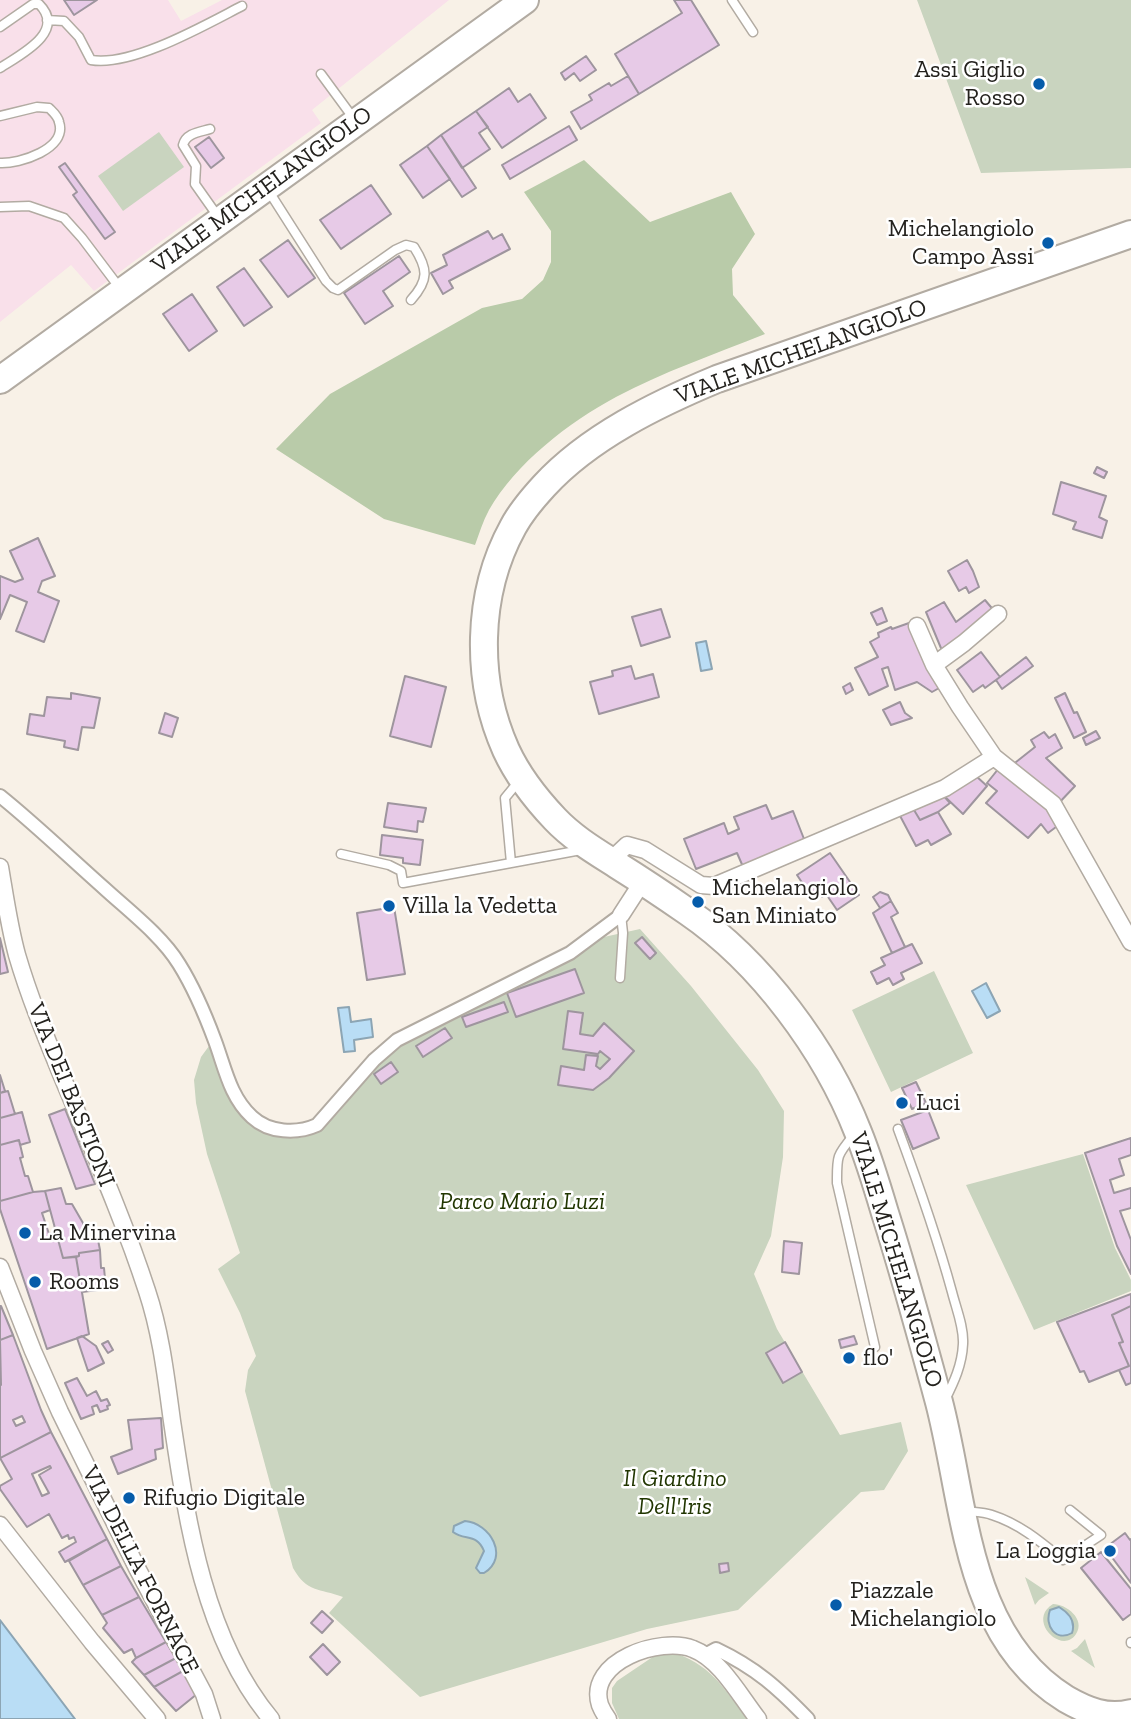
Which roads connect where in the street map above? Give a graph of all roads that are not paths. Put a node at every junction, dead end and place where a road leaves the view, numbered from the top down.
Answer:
1 (525, 0) edge
2 (732, 0) edge
3 (242, 6) dead end
4 (47, 20) junction
5 (0, 27) edge
6 (753, 32) dead end
7 (0, 68) edge
8 (321, 74) dead end
9 (0, 116) edge
10 (356, 122) junction
11 (210, 130) dead end
12 (0, 163) edge
13 (266, 187) junction
14 (0, 207) edge
15 (220, 220) junction
16 (1131, 234) edge
17 (122, 291) junction
18 (411, 300) dead end
19 (0, 380) edge
20 (998, 614) dead end
21 (917, 626) dead end
22 (934, 665) junction
23 (995, 757) junction
24 (522, 777) junction
25 (0, 796) edge
26 (341, 854) dead end
27 (600, 854) junction
28 (511, 863) junction
29 (0, 867) edge
30 (643, 881) junction
31 (621, 915) junction
32 (1131, 942) edge
33 (620, 978) dead end
34 (898, 1129) dead end
35 (858, 1131) junction
36 (0, 1266) edge
37 (875, 1347) dead end
38 (941, 1409) junction
39 (961, 1510) junction
40 (1070, 1510) dead end
41 (0, 1525) edge
42 (705, 1655) junction
43 (1131, 1713) edge
44 (157, 1719) edge
45 (212, 1719) edge
46 (271, 1719) edge
47 (608, 1719) edge
48 (758, 1719) edge
49 (808, 1719) edge

1 - 10 main road, VIALE MICHELANGIOLO
2 - 6 lane
3 - 4 lane
4 - 5 lane
4 - 7 lane
8 - 10 lane
9 - 12 lane
10 - 13 main road, VIALE MICHELANGIOLO
11 - 15 lane
13 - 15 main road, VIALE MICHELANGIOLO
13 - 18 lane
14 - 17 lane
15 - 17 main road, VIALE MICHELANGIOLO
16 - 24 main road, VIALE MICHELANGIOLO
17 - 19 main road, VIALE MICHELANGIOLO
20 - 22 street
21 - 22 street
22 - 23 street
23 - 27 street
23 - 32 street
24 - 27 main road, VIALE MICHELANGIOLO
24 - 28 lane
25 - 31 street
26 - 28 lane
27 - 28 lane
27 - 30 main road, VIALE MICHELANGIOLO
29 - 46 street, VIA DEI BASTIONI
30 - 31 street
30 - 35 main road, VIALE MICHELANGIOLO
31 - 33 lane
34 - 38 lane
35 - 37 lane
35 - 38 main road, VIALE MICHELANGIOLO
36 - 45 street, VIA DELLA FORNACE
38 - 39 main road, VIALE MICHELANGIOLO
39 - 40 lane
39 - 43 main road
41 - 44 street
42 - 47 street
42 - 48 street
42 - 49 street

